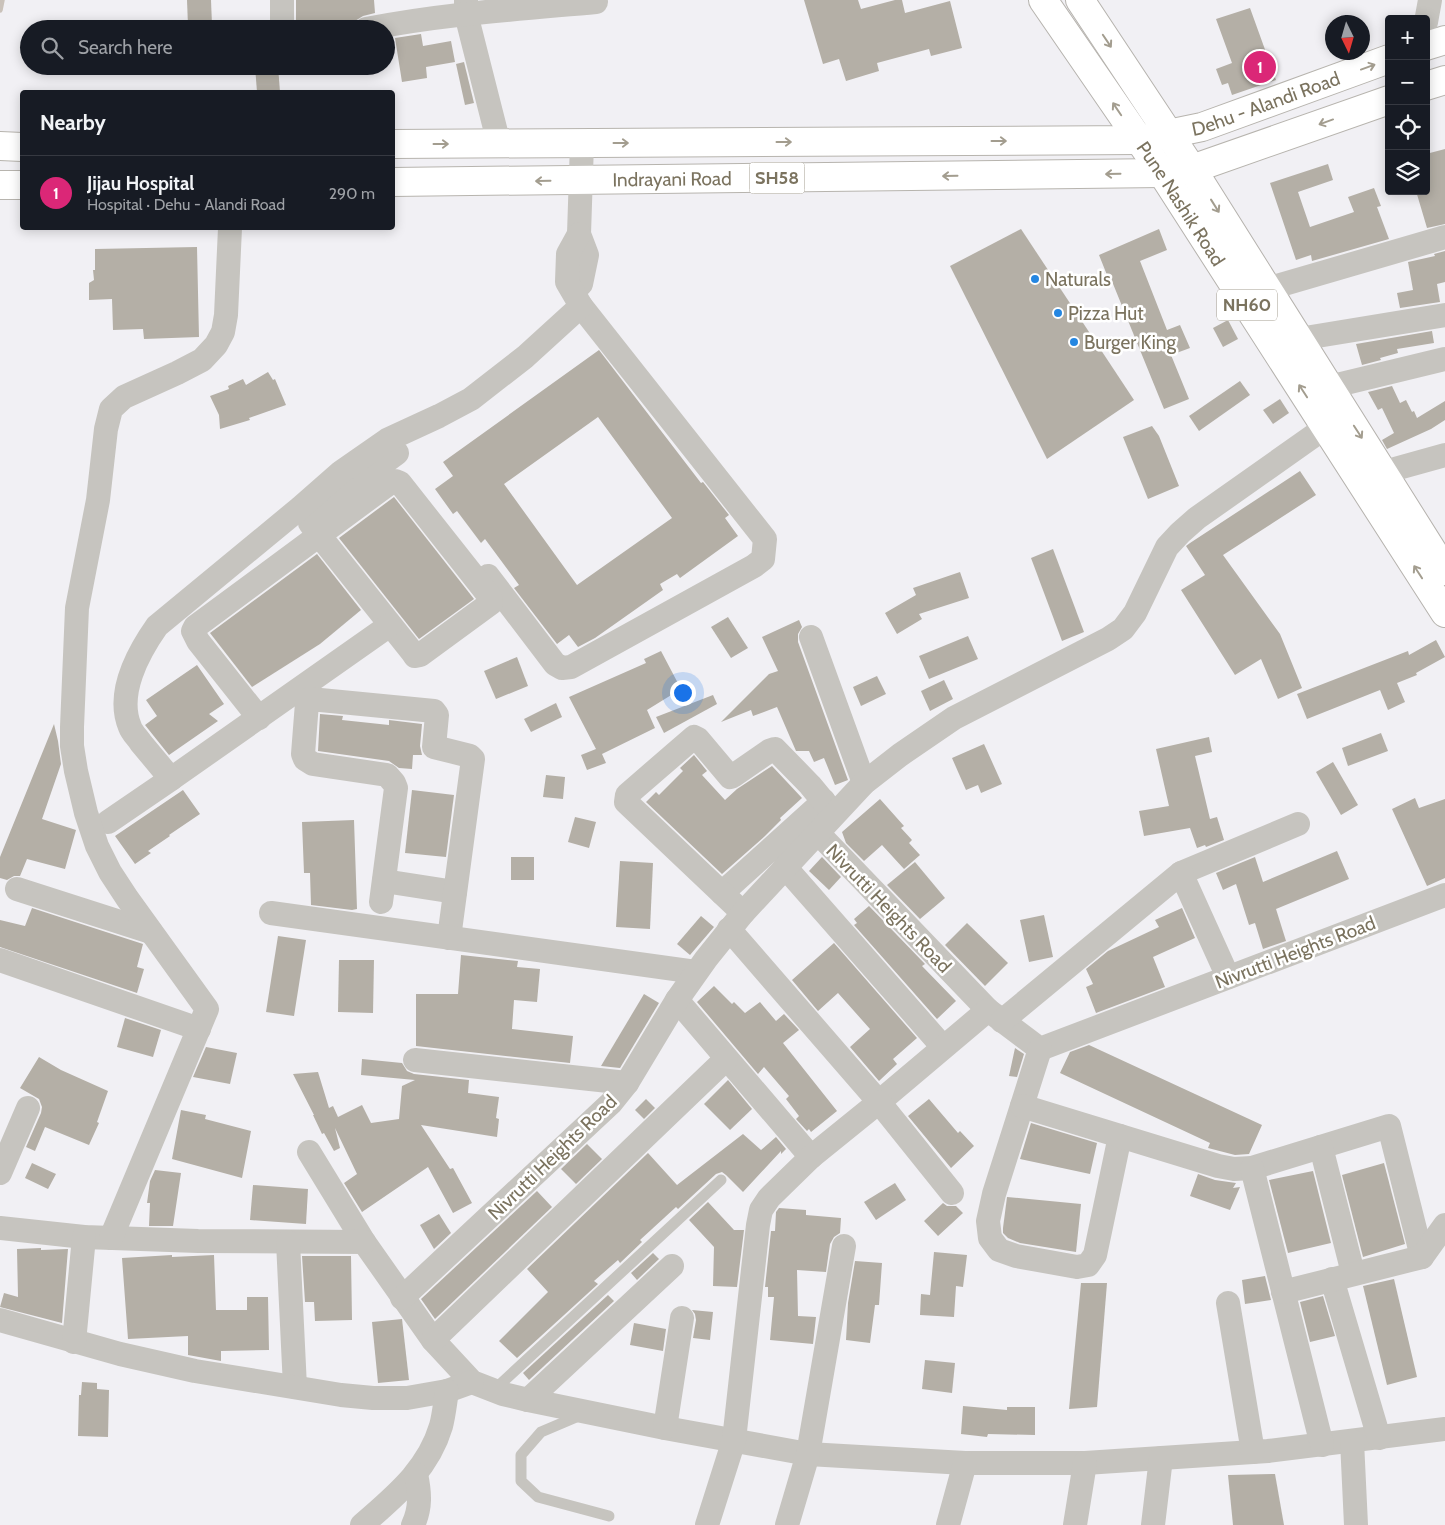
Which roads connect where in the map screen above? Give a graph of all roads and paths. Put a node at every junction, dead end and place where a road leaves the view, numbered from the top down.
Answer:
1 (282, 0) edge
2 (1043, 0) edge
3 (1080, 0) edge
4 (1430, 0) edge
5 (596, 2) dead end
6 (466, 7) edge
7 (1427, 15) edge
8 (282, 20) edge
9 (395, 23) edge
10 (1445, 40) edge
11 (1430, 45) edge
12 (1385, 61) edge
13 (1445, 80) edge
14 (1430, 85) edge
15 (1385, 101) edge
16 (1169, 134) junction
17 (1139, 140) junction
18 (582, 143) junction
19 (395, 144) edge
20 (498, 144) junction
21 (0, 146) edge
22 (20, 147) edge
23 (1192, 170) junction
24 (1162, 174) junction
25 (581, 180) junction
26 (395, 182) edge
27 (0, 185) edge
28 (20, 185) edge
29 (230, 230) edge
30 (1445, 237) edge
31 (1268, 290) junction
32 (577, 299) junction
33 (1445, 315) edge
34 (1299, 339) junction
35 (1445, 359) edge
36 (1329, 386) junction
37 (1326, 427) junction
38 (392, 447) junction
39 (1445, 455) edge
40 (1384, 472) junction
41 (319, 535) junction
42 (1445, 571) edge
43 (1445, 613) edge
44 (390, 625) junction
45 (811, 637) dead end
46 (259, 718) junction
47 (171, 779) junction
48 (864, 783) junction
49 (829, 808) junction
50 (108, 822) dead end
51 (1298, 824) dead end
52 (817, 832) junction
53 (785, 867) junction
54 (1181, 873) junction
55 (17, 889) dead end
56 (455, 892) junction
57 (722, 893) junction
58 (1445, 895) edge
59 (271, 913) dead end
60 (736, 921) junction
61 (151, 932) junction
62 (449, 938) junction
63 (0, 960) edge
64 (696, 972) junction
65 (1228, 977) junction
66 (677, 1000) junction
67 (995, 1015) junction
68 (199, 1029) junction
69 (943, 1048) junction
70 (1040, 1049) junction
71 (726, 1059) junction
72 (415, 1060) dead end
73 (627, 1083) junction
74 (878, 1102) junction
75 (1022, 1106) junction
76 (28, 1108) dead end
77 (1120, 1136) junction
78 (1321, 1147) junction
79 (309, 1152) dead end
80 (811, 1157) junction
81 (1252, 1168) junction
82 (0, 1173) edge
83 (721, 1180) dead end
84 (952, 1193) dead end
85 (1445, 1225) edge
86 (0, 1228) edge
87 (84, 1238) junction
88 (111, 1238) junction
89 (288, 1242) junction
90 (364, 1242) junction
91 (844, 1246) dead end
92 (1422, 1257) junction
93 (672, 1266) dead end
94 (1342, 1276) junction
95 (1283, 1292) junction
96 (402, 1298) junction
97 (1228, 1303) dead end
98 (682, 1318) dead end
99 (0, 1320) edge
100 (433, 1340) junction
101 (74, 1342) junction
102 (483, 1386) junction
103 (295, 1387) junction
104 (447, 1391) junction
105 (528, 1400) junction
106 (587, 1412) junction
107 (665, 1428) junction
108 (1445, 1429) edge
109 (1379, 1438) junction
110 (734, 1440) junction
111 (1352, 1441) junction
112 (1322, 1445) junction
113 (1253, 1452) junction
114 (808, 1454) junction
115 (1161, 1458) junction
116 (965, 1463) junction
117 (1085, 1463) junction
118 (416, 1474) junction
119 (609, 1516) dead end
120 (362, 1525) edge
121 (413, 1525) edge
122 (707, 1525) edge
123 (787, 1525) edge
124 (948, 1525) edge
125 (1075, 1525) edge
126 (1153, 1525) edge
127 (1356, 1525) edge

1 - 8 street
17 -> 2 main road, Pune Nashik Road / NH60
3 -> 16 main road, Pune Nashik Road / NH60
4 - 7 street
5 - 6 street
6 - 9 street
6 - 20 street
10 - 11 main road
16 -> 12 main road, Dehu - Alandi Road
13 - 14 main road
15 -> 23 main road, Dehu - Alandi Road
16 - 17 main road, Dehu - Alandi Road
16 - 23 main road, Pune Nashik Road / NH60
18 -> 17 main road, Indrayani Road / SH58
17 - 24 main road, Pune Nashik Road / NH60
18 - 20 main road, Indrayani Road / SH58
18 - 25 street
19 -> 20 main road, Indrayani Road / SH58
21 - 22 main road
23 - 24 main road, Dehu - Alandi Road
23 -> 31 main road, Pune Nashik Road / NH60
24 -> 25 main road, Indrayani Road / SH58
37 -> 24 main road, Pune Nashik Road / NH60
25 -> 26 main road, Indrayani Road / SH58
25 - 32 street
27 - 28 main road
29 - 61 street
30 - 31 street
31 - 34 main road, Pune Nashik Road / NH60
32 - 38 street
32 - 38 street
33 - 34 street
34 - 36 main road, Pune Nashik Road / NH60
35 - 36 street
36 -> 40 main road, Pune Nashik Road / NH60
43 -> 37 main road, Pune Nashik Road / NH60
37 - 48 street
38 - 41 street
38 - 47 street
39 - 40 street
40 - 42 main road, Pune Nashik Road / NH60
41 - 44 street
41 - 44 street
41 - 46 street
44 - 46 street
45 - 48 street
46 - 47 street
47 - 50 street
48 - 49 street
49 - 52 street
49 - 57 street
49 - 57 street
51 - 54 street
52 - 53 street, Nivrutti Heights Road
52 - 67 street, Nivrutti Heights Road
53 - 60 street, Nivrutti Heights Road
53 - 69 street
54 - 65 street
54 - 67 street
55 - 61 street
56 - 56 street
56 - 62 street
57 - 60 street
58 - 65 street, Nivrutti Heights Road
59 - 62 street
60 - 64 street, Nivrutti Heights Road
60 - 74 street
61 - 68 street
62 - 64 street
63 - 68 street
64 - 66 street, Nivrutti Heights Road
65 - 70 street, Nivrutti Heights Road
66 - 71 street
66 - 73 street, Nivrutti Heights Road
67 - 69 street
67 - 70 street, Nivrutti Heights Road
68 - 88 street
69 - 74 street
70 - 75 street
71 - 80 street
71 - 100 street
72 - 73 street
73 - 96 street, Nivrutti Heights Road
74 - 80 street
74 - 84 street
75 - 77 street
75 - 77 street
76 - 82 street
77 - 81 street
78 - 81 street
78 - 92 street
78 - 94 street
79 - 90 street
80 - 110 street
81 - 95 street
83 - 102 lane
85 - 92 street
86 - 87 street
87 - 88 street
87 - 101 street
88 - 89 street
89 - 90 street
89 - 103 street
90 - 96 street
91 - 114 street
92 - 94 street
93 - 105 street
94 - 95 street
94 - 109 street
95 - 112 street
96 - 100 street
97 - 113 street
98 - 107 street
99 - 101 street
100 - 102 street
101 - 103 street
102 - 104 street
102 - 105 street
103 - 104 street
104 - 118 street
105 - 106 street
106 - 107 street
106 - 119 lane
107 - 110 street
108 - 109 street
109 - 111 street
110 - 114 street
110 - 122 street
111 - 112 street
111 - 127 street
112 - 113 street
113 - 115 street
114 - 116 street
114 - 123 street
115 - 117 street
115 - 126 street
116 - 117 street
116 - 124 street
117 - 125 street
118 - 120 street
118 - 121 street

